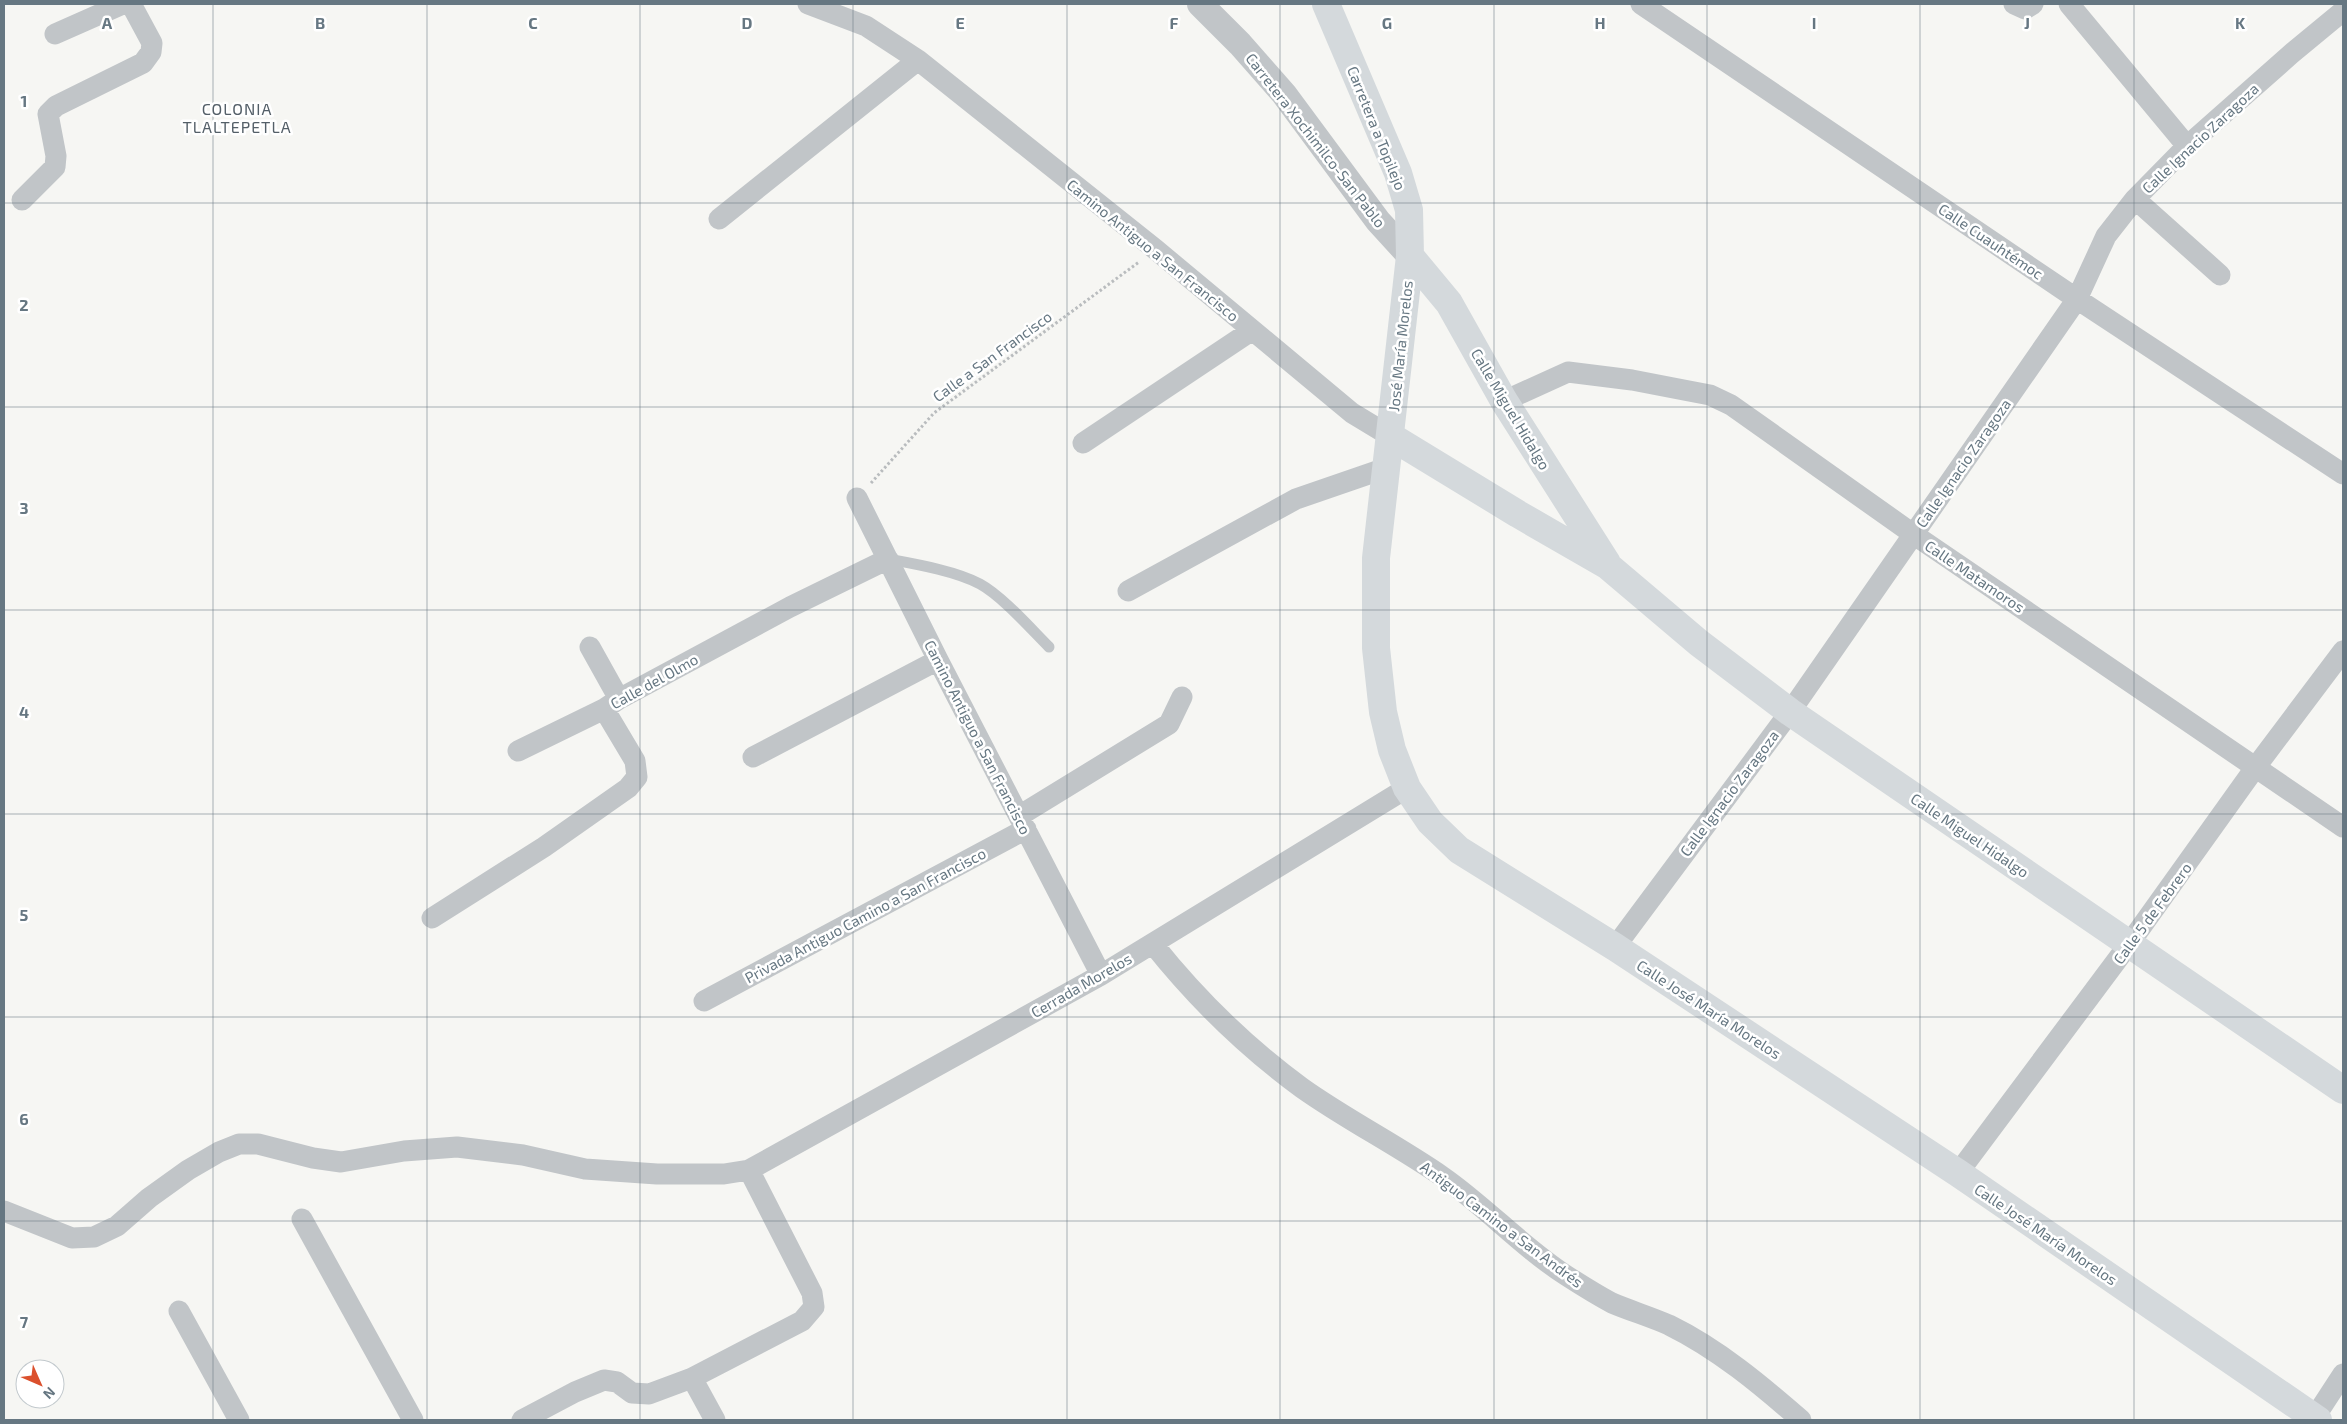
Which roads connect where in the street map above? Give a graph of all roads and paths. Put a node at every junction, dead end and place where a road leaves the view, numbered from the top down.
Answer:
1 (122, 4) edge
2 (131, 4) edge
3 (808, 4) edge
4 (1200, 4) edge
5 (1326, 4) edge
6 (1641, 4) edge
7 (2014, 4) edge
8 (2033, 4) edge
9 (2069, 4) edge
10 (2343, 12) edge
11 (55, 34) dead end
12 (918, 60) junction
13 (2187, 146) junction
14 (2135, 199) junction
15 (22, 200) dead end
16 (719, 219) dead end
17 (1155, 249) junction
18 (1410, 256) junction
19 (2220, 276) dead end
20 (2077, 299) junction
21 (1252, 331) junction
22 (1504, 401) junction
23 (1390, 436) junction
24 (1083, 443) dead end
25 (1386, 468) junction
26 (2343, 474) edge
27 (857, 498) joint
28 (1913, 534) junction
29 (888, 559) junction
30 (1608, 566) junction
31 (1128, 591) dead end
32 (590, 646) dead end
33 (1049, 647) dead end
34 (2343, 651) edge
35 (938, 660) junction
36 (1182, 697) dead end
37 (612, 704) junction
38 (1790, 712) junction
39 (518, 752) dead end
40 (754, 757) dead end
41 (2256, 768) junction
42 (1407, 788) junction
43 (1023, 822) junction
44 (2343, 827) edge
45 (432, 918) dead end
46 (1153, 944) junction
47 (2129, 944) junction
48 (1614, 947) junction
49 (1100, 974) junction
50 (704, 1001) dead end
51 (2343, 1090) edge
52 (749, 1170) junction
53 (1958, 1173) junction
54 (4, 1211) edge
55 (302, 1219) dead end
56 (179, 1311) dead end
57 (2343, 1374) edge
58 (692, 1378) junction
59 (2315, 1419) edge
60 (238, 1420) edge
61 (413, 1420) edge
62 (522, 1420) edge
63 (714, 1420) edge
64 (1801, 1420) edge

1 - 11 street
2 - 15 street
3 - 12 street, Camino Antiguo a San Francisco
4 - 18 street, Carretera Xochimilco-San Pablo
5 - 18 main road, Carretera a Topilejo
6 - 20 street, Calle Cuauhtémoc
7 - 8 street
9 - 13 street
10 - 13 street, Calle Ignacio Zaragoza
12 - 16 street
12 - 17 street, Camino Antiguo a San Francisco
13 - 14 street, Calle Ignacio Zaragoza
14 - 19 street
14 - 20 street, Calle Ignacio Zaragoza
17 - 21 street, Camino Antiguo a San Francisco
17 - 27 path, Calle a San Francisco
18 - 22 main road, Calle Miguel Hidalgo
18 - 23 main road, José María Morelos
20 - 26 street, Calle Cuauhtémoc
20 - 28 street, Calle Ignacio Zaragoza
21 - 23 street, Camino Antiguo a San Francisco
21 - 24 street
22 - 28 street, Calle Matamoros
22 - 30 main road, Calle Miguel Hidalgo
23 - 25 main road, Calle José María Morelos
23 - 30 main road, Calle Miguel Hidalgo
25 - 31 street
25 - 42 main road, Calle José María Morelos
27 - 29 street, Camino Antiguo a San Francisco
28 - 38 street, Calle Ignacio Zaragoza
28 - 41 street, Calle Matamoros
29 - 33 lane
29 - 35 street, Camino Antiguo a San Francisco
29 - 37 street, Calle del Olmo
30 - 38 main road, Calle Miguel Hidalgo
32 - 37 street
34 - 41 street, Calle 5 de Febrero
35 - 40 street
35 - 43 street, Camino Antiguo a San Francisco
36 - 43 street, Privada Antiguo Camino a San Francisco
37 - 39 street
37 - 45 street, Calle del Olmo
38 - 47 main road, Calle Miguel Hidalgo
38 - 48 street, Calle Ignacio Zaragoza
41 - 44 street, Calle Matamoros
41 - 47 street, Calle 5 de Febrero
42 - 46 street, Cerrada Morelos
42 - 48 main road, Calle José María Morelos
43 - 49 street, Camino Antiguo a San Francisco
43 - 50 street, Privada Antiguo Camino a San Francisco
46 - 49 street, Cerrada Morelos
46 - 64 street, Antiguo Camino a San Andrés
47 - 51 main road, Calle Miguel Hidalgo
47 - 53 street, Calle 5 de Febrero
48 - 53 main road, Calle José María Morelos
49 - 52 street, Cerrada Morelos
52 - 54 street
52 - 58 street
53 - 59 main road, Calle José María Morelos
55 - 61 street
56 - 60 street
57 - 59 street
58 - 62 street
58 - 63 street

